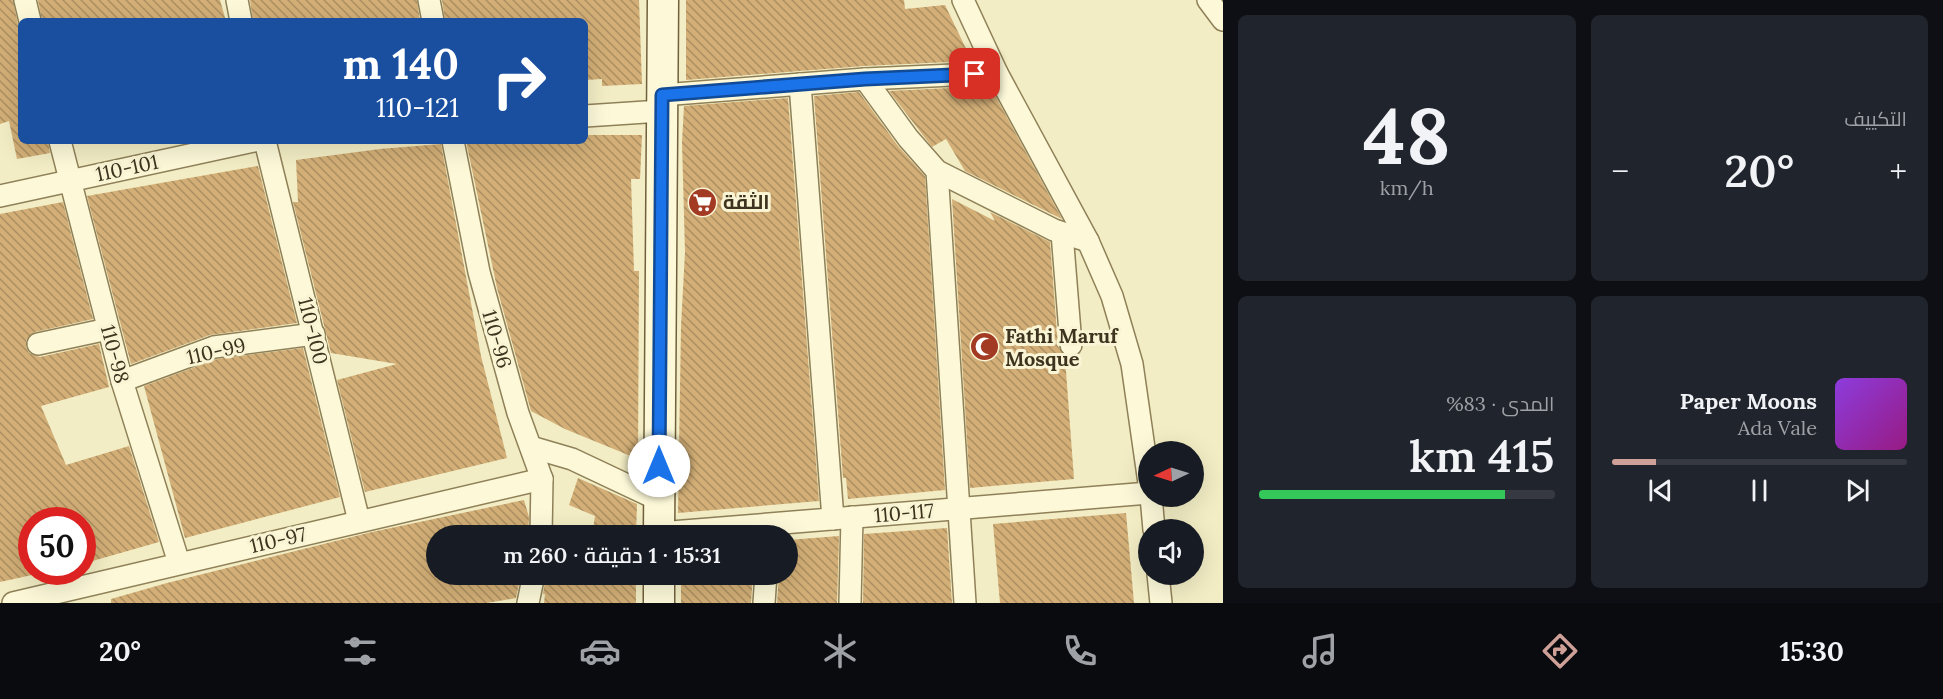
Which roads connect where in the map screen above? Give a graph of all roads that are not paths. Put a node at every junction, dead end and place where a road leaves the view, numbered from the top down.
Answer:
1 (25, 0) edge
2 (237, 0) edge
3 (429, 0) edge
4 (663, 0) edge
5 (963, 0) edge
6 (1208, 0) edge
7 (29, 18) edge
8 (240, 18) edge
9 (432, 18) edge
10 (1223, 20) edge
11 (997, 73) junction
12 (865, 79) junction
13 (800, 84) junction
14 (661, 103) junction
15 (588, 115) edge
16 (61, 144) edge
17 (240, 144) edge
18 (267, 144) edge
19 (454, 144) edge
20 (937, 171) junction
21 (70, 181) junction
22 (0, 196) edge
23 (1062, 233) junction
24 (1088, 241) junction
25 (108, 329) junction
26 (314, 334) junction
27 (38, 344) dead end
28 (1071, 345) dead end
29 (122, 381) junction
30 (1143, 441) edge
31 (531, 447) junction
32 (542, 479) junction
33 (1138, 496) edge
34 (659, 500) junction
35 (958, 508) junction
36 (842, 518) junction
37 (359, 521) junction
38 (541, 525) edge
39 (659, 525) edge
40 (798, 525) edge
41 (179, 563) junction
42 (532, 585) edge
43 (659, 585) edge
44 (765, 585) edge
45 (1159, 585) edge
46 (13, 603) edge
47 (528, 603) edge
48 (659, 603) edge
49 (764, 603) edge
50 (850, 603) edge
51 (965, 603) edge
52 (1161, 603) edge

1 - 7 street
2 - 8 street
3 - 9 street
4 - 14 main road
5 - 11 street
6 - 10 street
11 - 12 street
11 - 24 street
12 - 13 street
12 - 20 street
13 - 14 street
13 - 36 street
14 - 15 street
14 - 34 main road
16 - 21 street, 110-98
17 - 21 street, 110-101
18 - 26 street, 110-100
19 - 31 street, 110-96
20 - 23 street
20 - 35 street
21 - 22 street, 110-101
21 - 25 street, 110-98
23 - 24 street
23 - 28 street
24 - 30 street
25 - 27 street
25 - 29 street, 110-98
26 - 29 street, 110-99
26 - 37 street, 110-100
29 - 41 street, 110-98
31 - 32 street, 110-96
31 - 34 street
32 - 37 street, 110-97
32 - 38 street, 110-96
33 - 35 street, 110-117
34 - 39 main road
35 - 36 street, 110-117
35 - 51 street
36 - 40 street, 110-117
36 - 50 street
37 - 41 street, 110-97
41 - 46 street, 110-97
42 - 47 street
43 - 48 main road
44 - 49 street
45 - 52 street

